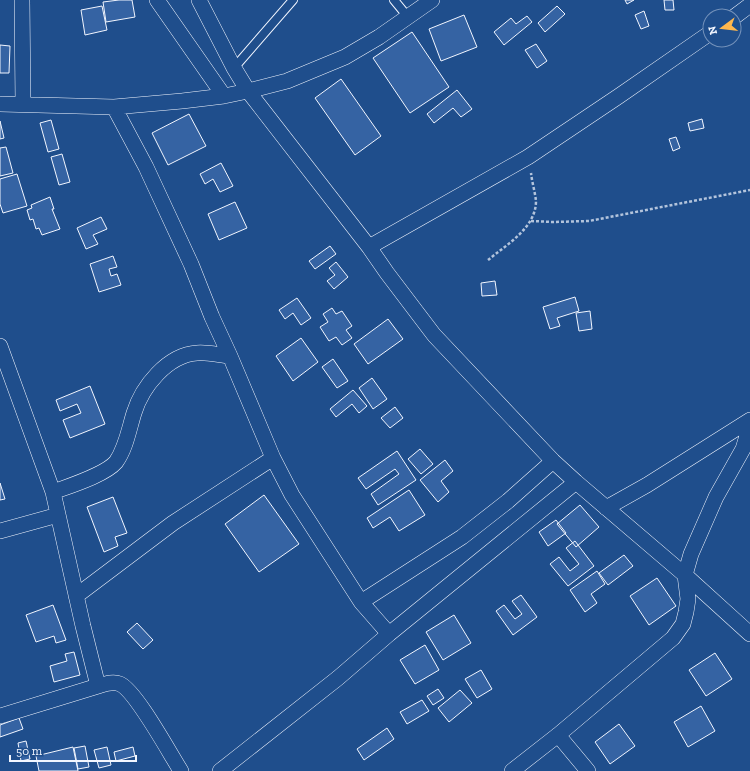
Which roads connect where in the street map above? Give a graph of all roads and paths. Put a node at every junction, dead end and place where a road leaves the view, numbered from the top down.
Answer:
1 (22, 0) edge
2 (157, 0) edge
3 (199, 0) edge
4 (293, 0) edge
5 (394, 0) edge
6 (432, 0) edge
7 (408, 17) junction
8 (702, 39) edge
9 (234, 68) junction
10 (248, 91) junction
11 (224, 96) junction
12 (0, 104) edge
13 (23, 104) junction
14 (114, 108) junction
15 (528, 157) junction
16 (750, 190) edge
17 (531, 221) junction
18 (369, 247) junction
19 (488, 260) dead end
20 (0, 346) edge
21 (230, 356) junction
22 (750, 420) edge
23 (750, 426) edge
24 (273, 458) junction
25 (553, 461) junction
26 (576, 482) junction
27 (53, 492) junction
28 (606, 508) junction
29 (58, 515) junction
30 (0, 531) edge
31 (685, 575) junction
32 (76, 596) junction
33 (361, 602) junction
34 (389, 634) junction
35 (750, 634) edge
36 (98, 686) junction
37 (0, 716) edge
38 (558, 735) junction
39 (180, 771) edge
40 (220, 771) edge
41 (512, 771) edge
42 (588, 771) edge

1 - 13 street
2 - 11 street
3 - 9 street
4 - 9 lane
5 - 7 lane
6 - 7 street
7 - 10 street
8 - 15 street
9 - 10 street
10 - 11 street
10 - 18 street
11 - 14 street
12 - 13 street
13 - 14 street
14 - 21 street
15 - 17 path
15 - 18 street
16 - 17 path
17 - 19 path
18 - 25 street
20 - 27 street
21 - 24 street
21 - 27 street
22 - 28 street
23 - 31 street
24 - 32 street
24 - 33 street
25 - 26 street
25 - 33 street
26 - 28 street
26 - 34 street
27 - 29 street
28 - 31 street
29 - 30 street
29 - 32 street
31 - 35 street
31 - 38 street
32 - 36 street
33 - 34 street
34 - 40 street
36 - 37 street
36 - 39 street
38 - 41 street
38 - 42 street

